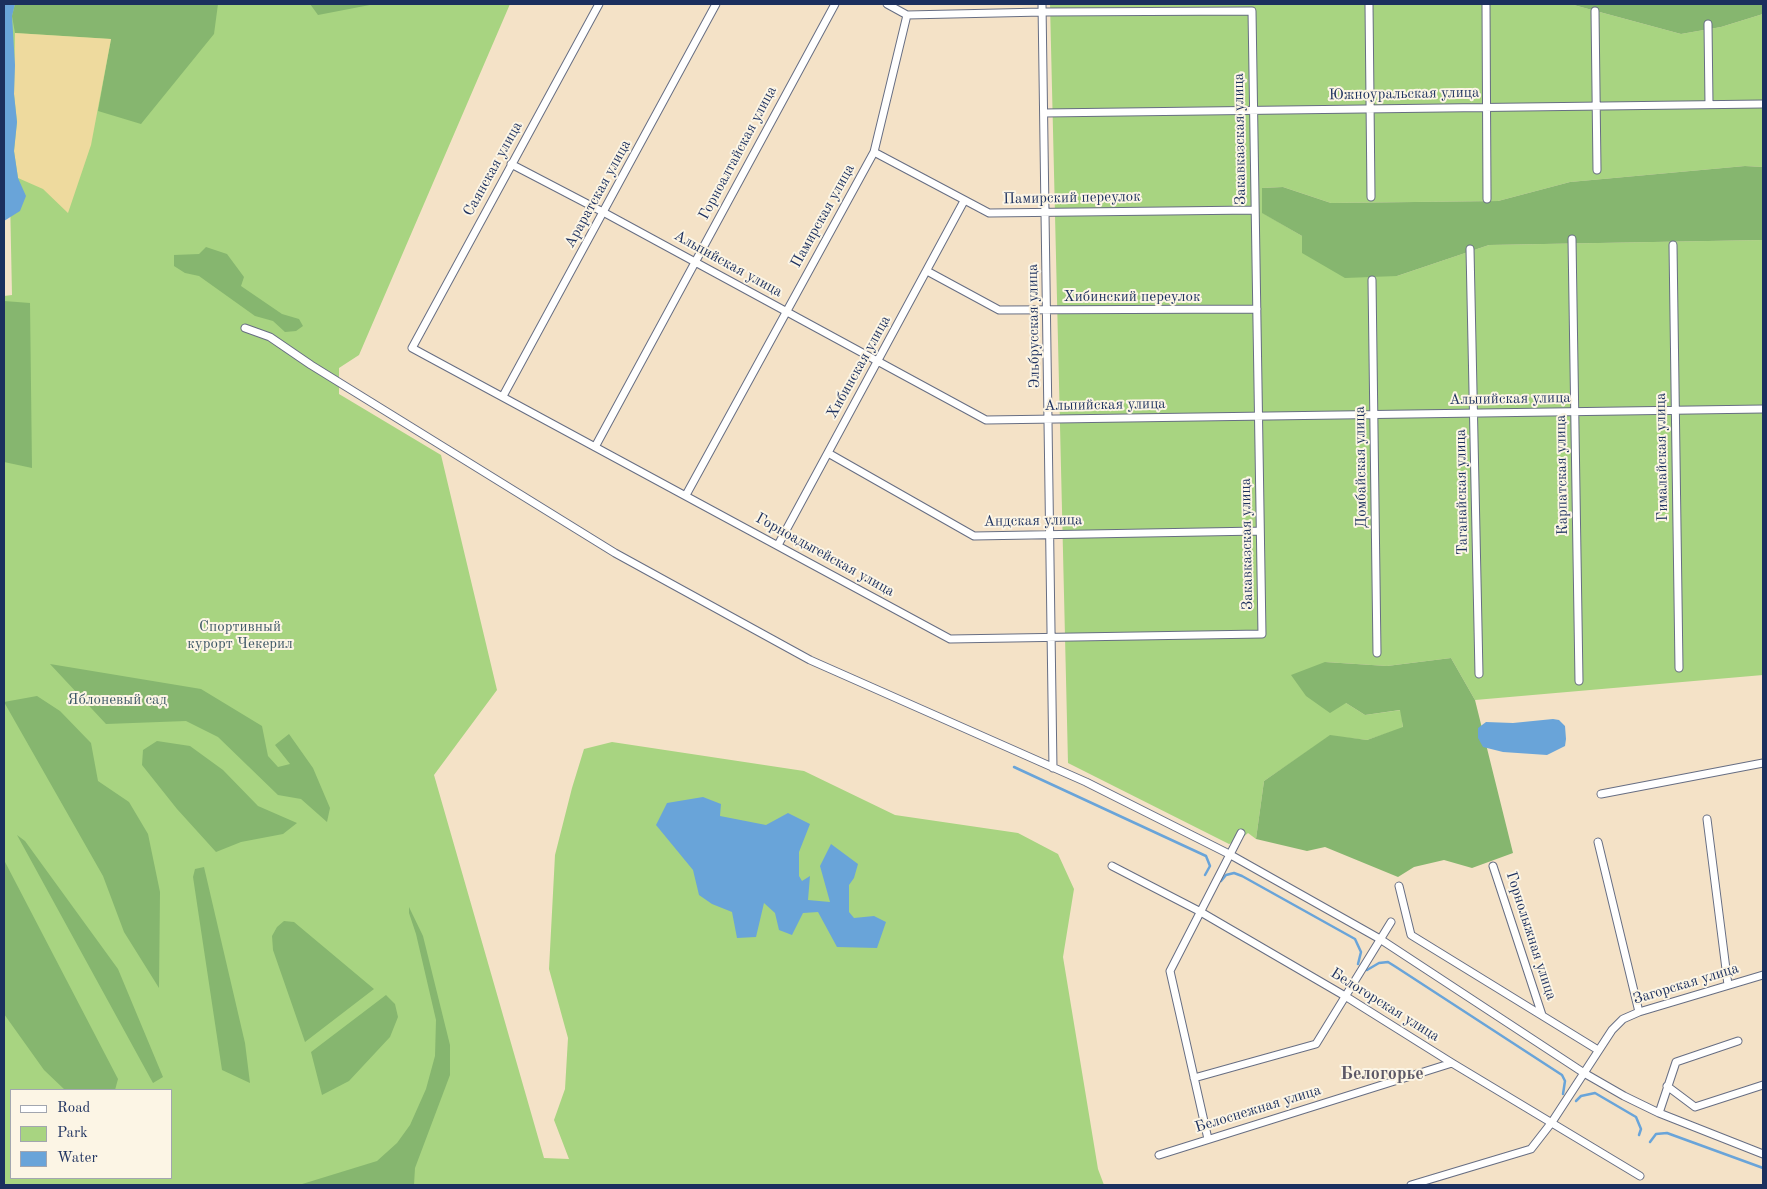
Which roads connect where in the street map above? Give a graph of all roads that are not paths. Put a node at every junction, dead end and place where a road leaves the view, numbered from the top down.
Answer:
1 (599, 4) edge
2 (716, 4) edge
3 (835, 4) edge
4 (887, 4) edge
5 (1369, 4) edge
6 (1486, 4) edge
7 (1042, 8) edge
8 (1595, 11) dead end
9 (907, 15) junction
10 (1708, 24) dead end
11 (1709, 104) junction
12 (1763, 104) edge
13 (1596, 106) junction
14 (1487, 107) junction
15 (1370, 109) junction
16 (1253, 110) junction
17 (1044, 113) junction
18 (874, 152) junction
19 (511, 164) junction
20 (1597, 170) dead end
21 (1371, 197) dead end
22 (1487, 199) dead end
23 (964, 201) junction
24 (1255, 210) junction
25 (604, 212) junction
26 (1045, 212) junction
27 (1572, 239) dead end
28 (1672, 245) dead end
29 (1470, 249) dead end
30 (695, 262) junction
31 (927, 272) junction
32 (1372, 280) dead end
33 (1257, 309) junction
34 (1047, 311) junction
35 (786, 312) junction
36 (245, 328) dead end
37 (412, 348) joint
38 (877, 363) junction
39 (503, 396) junction
40 (1763, 408) edge
41 (1675, 410) junction
42 (1575, 412) junction
43 (1474, 413) junction
44 (1374, 415) junction
45 (1258, 417) junction
46 (1049, 420) junction
47 (595, 447) junction
48 (828, 453) junction
49 (686, 495) junction
50 (1260, 531) junction
51 (1050, 534) junction
52 (778, 545) junction
53 (1262, 634) joint
54 (1050, 636) junction
55 (1377, 653) dead end
56 (1679, 668) dead end
57 (1479, 674) dead end
58 (1579, 681) dead end
59 (1763, 764) edge
60 (1053, 768) junction
61 (1600, 794) dead end
62 (1707, 819) dead end
63 (1241, 833) dead end
64 (1598, 842) dead end
65 (1229, 854) junction
66 (1112, 866) dead end
67 (1493, 866) dead end
68 (1399, 886) dead end
69 (1200, 911) junction
70 (1391, 922) dead end
71 (1380, 939) junction
72 (1763, 975) edge
73 (1728, 985) junction
74 (1345, 996) junction
75 (1639, 1012) junction
76 (1542, 1015) junction
77 (1738, 1041) dead end
78 (1598, 1050) junction
79 (1452, 1063) junction
80 (1584, 1072) junction
81 (1194, 1078) junction
82 (1763, 1085) edge
83 (1667, 1086) junction
84 (1658, 1113) junction
85 (1552, 1122) junction
86 (1208, 1139) junction
87 (1763, 1154) edge
88 (1158, 1155) dead end
89 (1640, 1176) dead end
90 (1411, 1185) edge

1 - 19 street, Саянская улица
2 - 25 street, Араратская улица
3 - 30 street, Горноалтайская улица
4 - 9 street
5 - 15 street
6 - 14 street
7 - 9 street, Закавказская улица
7 - 16 street, Закавказская улица
7 - 17 street, Эльбрусская улица
8 - 13 street
9 - 18 street, Памирская улица
10 - 11 street
11 - 12 street, Южноуральская улица
11 - 13 street, Южноуральская улица
13 - 14 street, Южноуральская улица
13 - 20 street
14 - 15 street, Южноуральская улица
14 - 22 street
15 - 16 street, Южноуральская улица
15 - 21 street
16 - 17 street, Южноуральская улица
16 - 24 street, Закавказская улица
17 - 26 street, Эльбрусская улица
18 - 23 street, Памирский переулок
18 - 35 street, Памирская улица
19 - 25 street, Альпийская улица
19 - 37 street, Саянская улица
23 - 26 street, Памирский переулок
23 - 31 street, Хибинская улица
24 - 26 street, Памирский переулок
24 - 33 street, Закавказская улица
25 - 30 street, Альпийская улица
25 - 39 street, Араратская улица
26 - 34 street, Эльбрусская улица
27 - 42 street, Карпатская улица
28 - 41 street, Гималайская улица
29 - 43 street, Таганайская улица
30 - 35 street, Альпийская улица
30 - 47 street, Горноалтайская улица
31 - 34 street, Хибинский переулок
31 - 38 street, Хибинская улица
32 - 44 street, Домбайская улица
33 - 34 street, Хибинский переулок
33 - 45 street, Закавказская улица
34 - 46 street, Эльбрусская улица
35 - 38 street, Альпийская улица
35 - 49 street, Памирская улица
36 - 60 street
37 - 39 street, Горноадыгейская улица
38 - 46 street, Альпийская улица
38 - 48 street, Хибинская улица
39 - 47 street, Горноадыгейская улица
40 - 41 street, Альпийская улица
41 - 42 street, Альпийская улица
41 - 56 street, Гималайская улица
42 - 43 street, Альпийская улица
42 - 58 street, Карпатская улица
43 - 44 street, Альпийская улица
43 - 57 street, Таганайская улица
44 - 45 street, Альпийская улица
44 - 55 street, Домбайская улица
45 - 46 street, Альпийская улица
45 - 50 street, Закавказская улица
46 - 51 street, Эльбрусская улица
47 - 49 street, Горноадыгейская улица
48 - 51 street, Андская улица
48 - 52 street, Хибинская улица
49 - 52 street, Горноадыгейская улица
50 - 51 street, Андская улица
50 - 53 street, Закавказская улица
51 - 54 street, Эльбрусская улица
52 - 54 street, Горноадыгейская улица
53 - 54 street, Горноадыгейская улица
54 - 60 street, Эльбрусская улица
59 - 61 street
60 - 65 street
62 - 73 street
63 - 65 street
64 - 75 street
65 - 69 street
65 - 71 street
66 - 69 street, Белогорская улица
67 - 76 street, Горнолыжная улица
68 - 76 street, Горнолыжная улица
69 - 74 street, Белогорская улица
69 - 81 street
70 - 71 street
71 - 74 street
71 - 80 street
72 - 73 street, Загорская улица
73 - 75 street, Загорская улица
74 - 79 street, Белогорская улица
74 - 81 street
75 - 78 street, Загорская улица
76 - 78 street, Горнолыжная улица
77 - 83 street
78 - 80 street, Загорская улица
79 - 85 street, Белогорская улица
79 - 86 street, Белоснежная улица
80 - 84 street
80 - 85 street, Загорская улица
81 - 86 street
82 - 83 street
83 - 84 street
84 - 87 street
85 - 89 street, Белогорская улица
85 - 90 street, Загорская улица
86 - 88 street, Белоснежная улица

